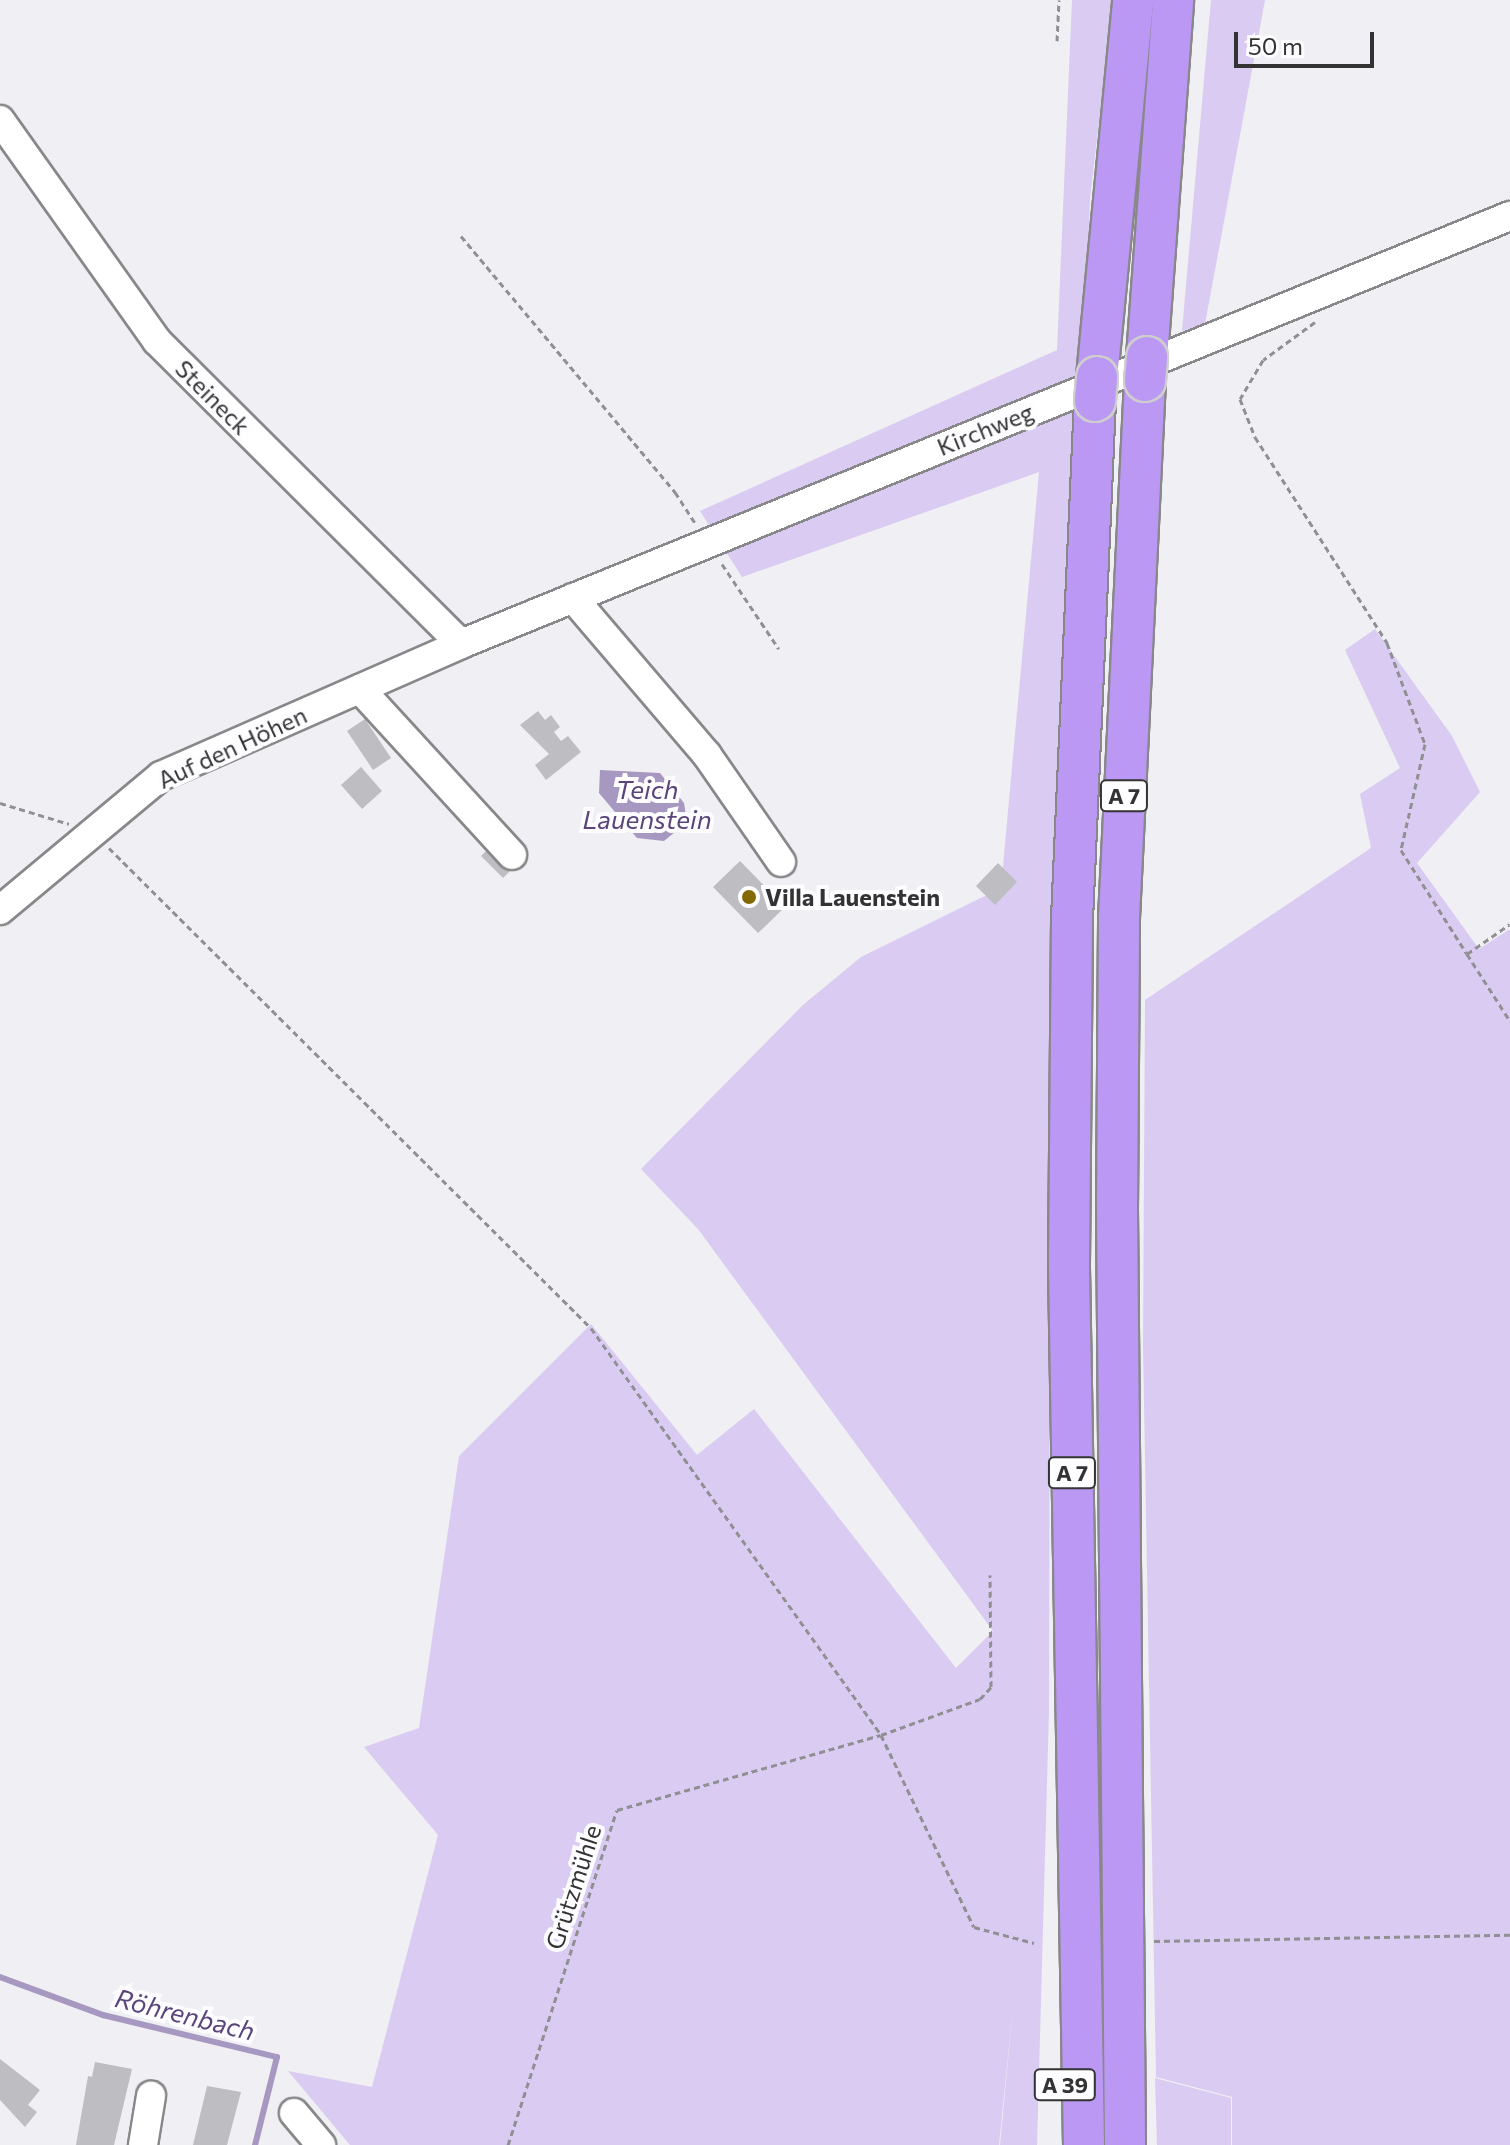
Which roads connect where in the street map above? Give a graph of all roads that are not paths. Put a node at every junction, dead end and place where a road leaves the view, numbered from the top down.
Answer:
1 (1133, 0) edge
2 (1173, 0) edge
3 (0, 120) edge
4 (1510, 216) edge
5 (573, 598) junction
6 (461, 644) junction
7 (360, 689) junction
8 (512, 855) dead end
9 (781, 862) dead end
10 (0, 910) edge
11 (1082, 2027) junction
12 (151, 2096) dead end
13 (294, 2113) dead end
14 (143, 2145) edge
15 (321, 2145) edge
16 (1059, 2145) edge
17 (1084, 2145) edge
18 (1125, 2145) edge

1 - 11 highway, A 7
2 - 18 highway, A 7
3 - 6 street, Steineck
4 - 5 street, Kirchweg
5 - 6 street, Kirchweg
5 - 9 street
6 - 7 street, Auf den Höhen
7 - 8 street
7 - 10 street, Auf den Höhen
11 - 16 highway, A 39
11 - 17 highway, A 7
12 - 14 street
13 - 15 street

